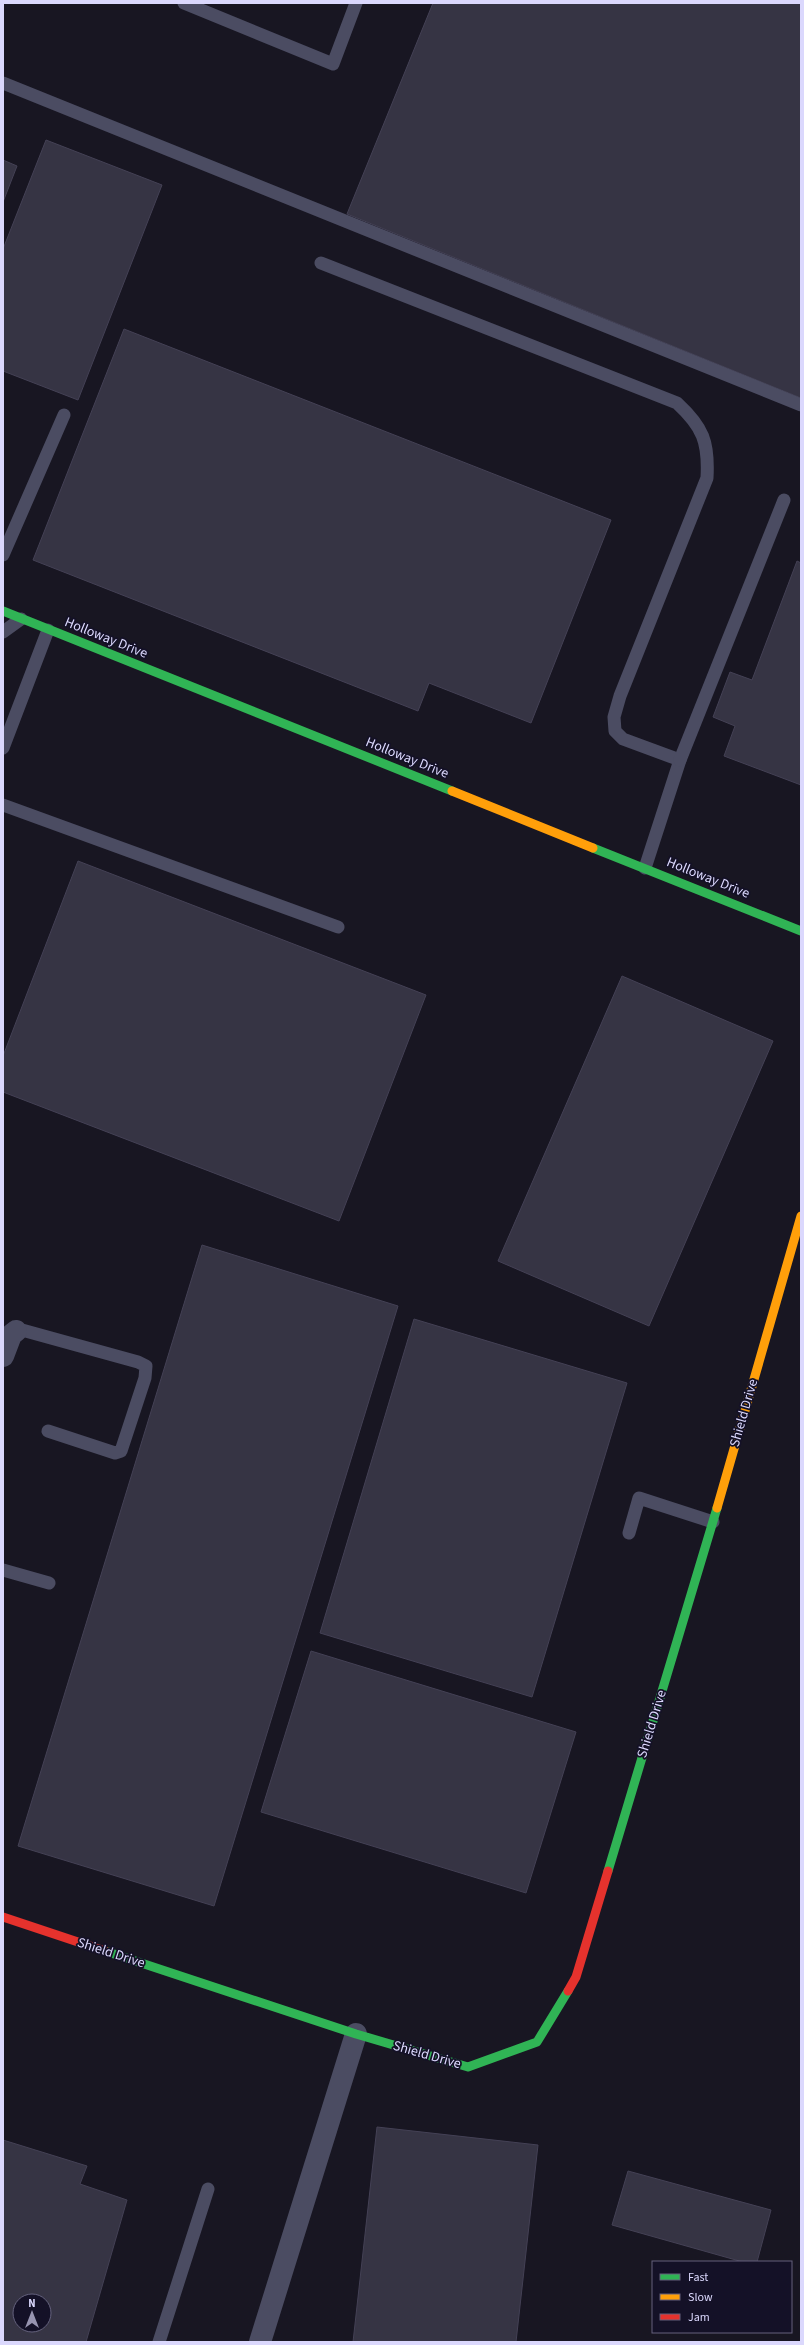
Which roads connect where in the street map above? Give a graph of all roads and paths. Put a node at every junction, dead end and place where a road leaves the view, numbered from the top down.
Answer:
1 (184, 3) edge
2 (356, 3) edge
3 (3, 83) edge
4 (320, 263) dead end
5 (801, 405) edge
6 (64, 415) dead end
7 (784, 500) dead end
8 (3, 555) edge
9 (3, 611) edge
10 (20, 619) junction
11 (48, 630) junction
12 (3, 632) edge
13 (3, 748) edge
14 (680, 760) junction
15 (3, 805) edge
16 (645, 868) junction
17 (338, 927) dead end
18 (801, 931) edge
19 (801, 1216) edge
20 (16, 1331) joint
21 (3, 1356) edge
22 (48, 1431) dead end
23 (713, 1522) junction
24 (629, 1533) dead end
25 (3, 1570) edge
26 (49, 1583) dead end
27 (3, 1917) edge
28 (356, 2034) junction
29 (208, 2188) dead end
30 (159, 2342) edge
31 (260, 2342) edge

1 - 2 lane
3 - 5 lane
4 - 14 lane
6 - 8 lane
7 - 14 lane
9 - 10 street, Holloway Drive
10 - 11 street, Holloway Drive
10 - 12 lane
11 - 13 lane
11 - 16 street, Holloway Drive
14 - 16 lane
15 - 17 lane
16 - 18 street, Holloway Drive
19 - 23 street, Shield Drive
20 - 21 street
20 - 22 lane
23 - 24 lane
23 - 28 street, Shield Drive
25 - 26 lane
27 - 28 street, Shield Drive
28 - 31 street
29 - 30 lane

